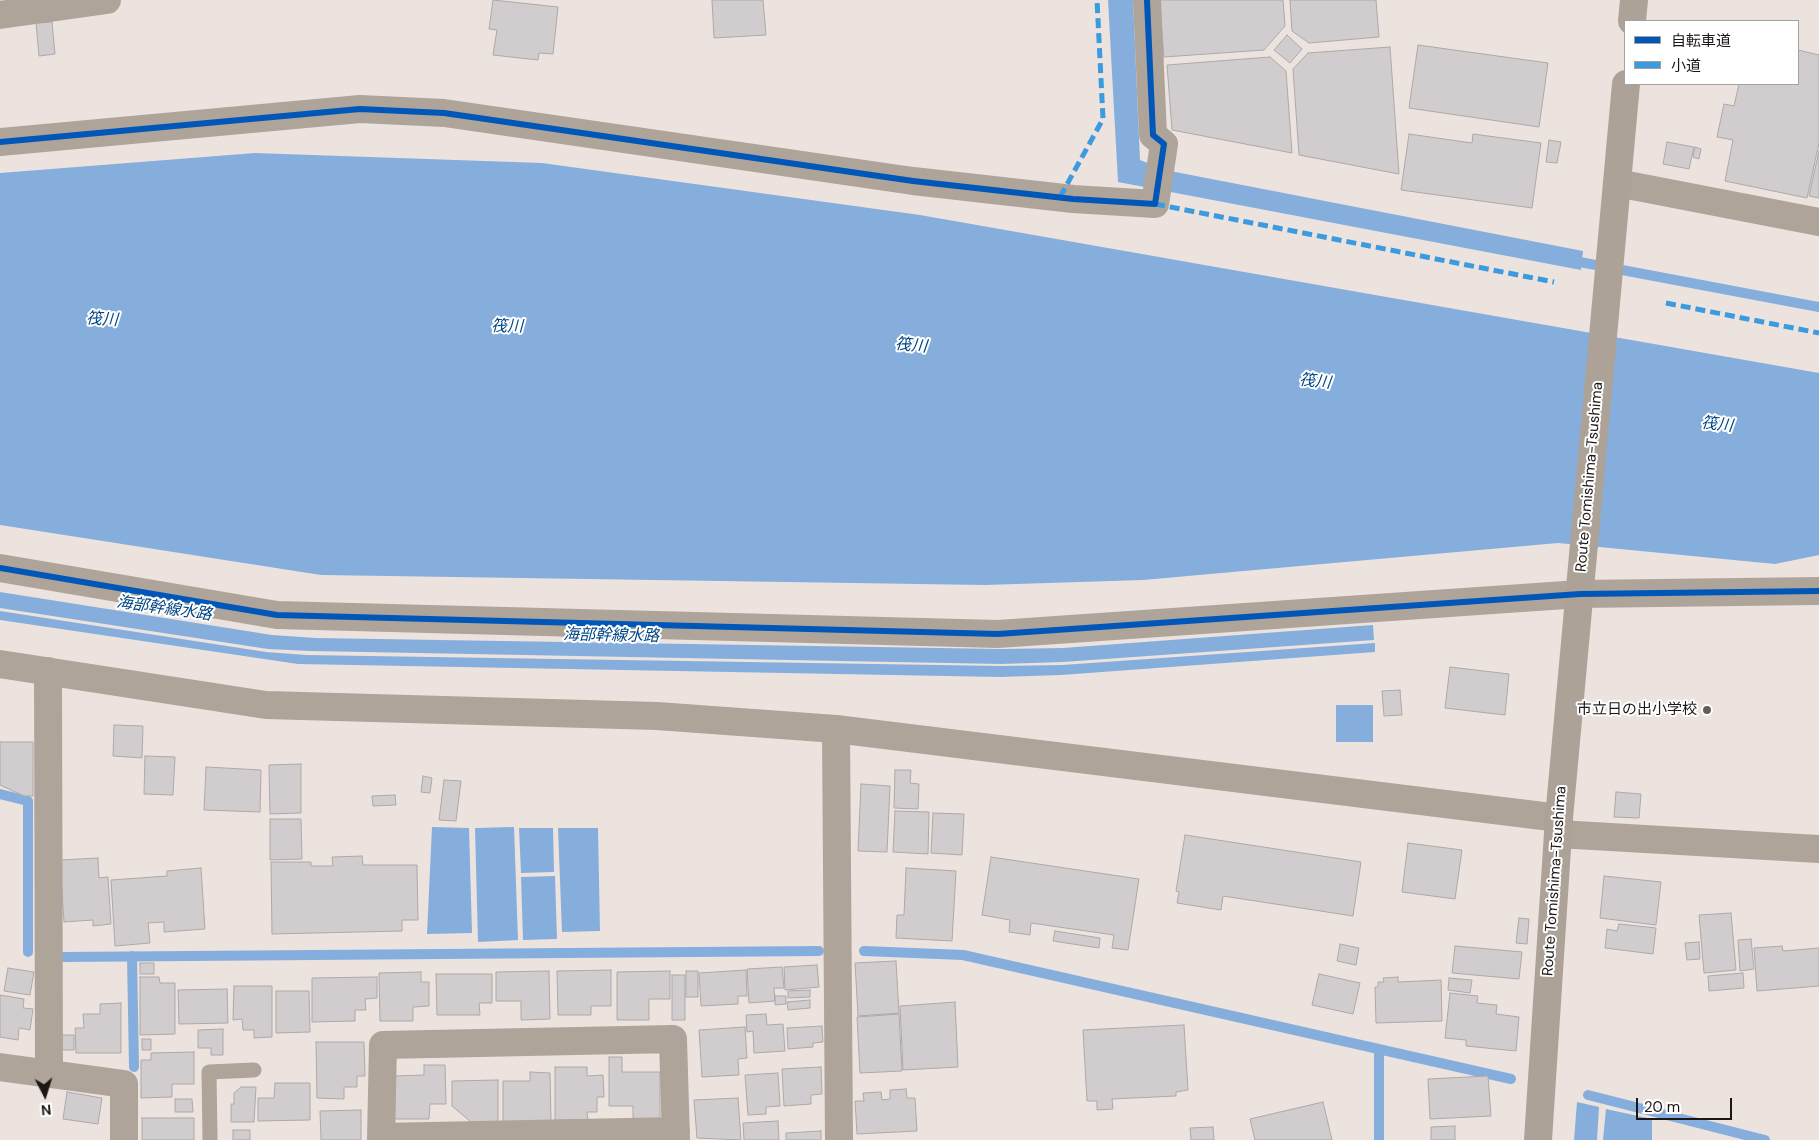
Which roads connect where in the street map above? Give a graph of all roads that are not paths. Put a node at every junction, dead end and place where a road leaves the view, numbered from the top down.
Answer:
1 (107, 0) edge
2 (1147, 0) edge
3 (1634, 0) edge
4 (0, 14) edge
5 (1632, 20) edge
6 (1626, 85) edge
7 (0, 142) edge
8 (1616, 183) junction
9 (1819, 222) edge
10 (0, 568) edge
11 (1819, 591) edge
12 (1580, 594) junction
13 (0, 664) edge
14 (48, 671) junction
15 (836, 729) junction
16 (1558, 826) junction
17 (1819, 849) edge
18 (0, 1067) edge
19 (254, 1070) dead end
20 (49, 1074) junction
21 (676, 1136) edge
22 (381, 1138) edge
23 (124, 1140) edge
24 (210, 1140) edge
25 (839, 1140) edge
26 (1538, 1140) edge

1 - 4 street
2 - 7 street
3 - 5 main road
6 - 8 main road, Route Tomishima-Tsushima
8 - 9 street
8 - 12 main road, Route Tomishima-Tsushima
10 - 12 street
11 - 12 street
12 - 16 main road, Route Tomishima-Tsushima
13 - 14 street
14 - 15 street
14 - 20 street
15 - 16 street
15 - 25 street
16 - 17 street
16 - 26 main road, Route Tomishima-Tsushima
18 - 20 street
19 - 24 lane
20 - 23 street
21 - 22 street
21 - 22 street

